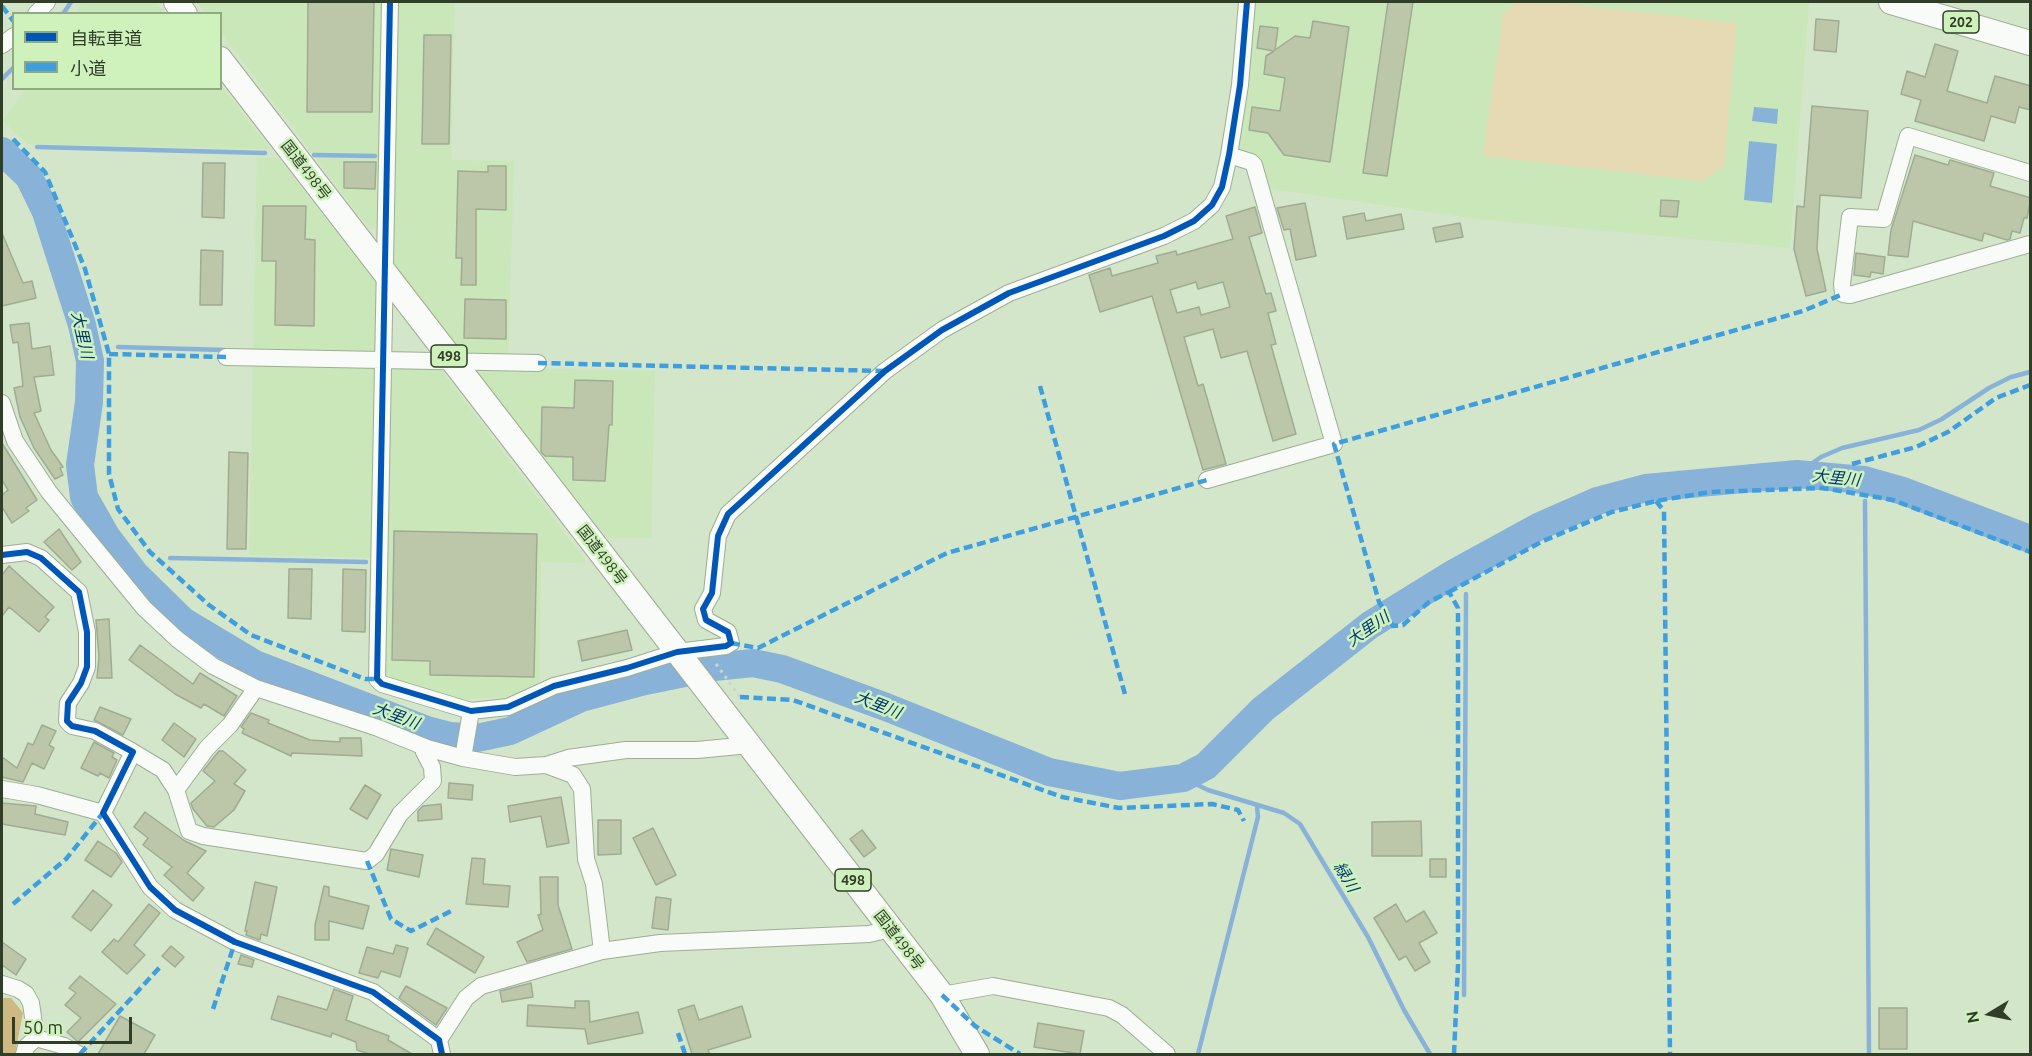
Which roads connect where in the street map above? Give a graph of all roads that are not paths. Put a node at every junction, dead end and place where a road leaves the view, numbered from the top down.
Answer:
1 (390, 2) edge
2 (1247, 2) edge
3 (1892, 2) edge
4 (2031, 43) edge
5 (222, 63) edge
6 (1229, 155) junction
7 (2031, 173) edge
8 (2031, 244) edge
9 (383, 270) junction
10 (226, 357) dead end
11 (382, 360) junction
12 (453, 362) junction
13 (538, 363) dead end
14 (2, 403) edge
15 (1207, 480) dead end
16 (2, 555) edge
17 (677, 652) junction
18 (256, 688) junction
19 (471, 711) junction
20 (749, 745) junction
21 (427, 748) junction
22 (133, 752) junction
23 (463, 758) junction
24 (546, 765) junction
25 (2, 789) edge
26 (176, 790) junction
27 (103, 813) junction
28 (891, 929) junction
29 (602, 951) junction
30 (2, 984) edge
31 (942, 995) junction
32 (36, 1038) junction
33 (440, 1047) edge
34 (24, 1054) edge
35 (78, 1054) edge
36 (977, 1054) edge
37 (1167, 1054) edge

1 - 9 street
2 - 6 street
3 - 4 highway, 202
5 - 9 highway, 国道498号 / 498
6 - 15 street
6 - 17 street
7 - 8 street
9 - 11 street
9 - 12 highway, 国道498号 / 498
10 - 11 street
11 - 12 street
11 - 19 street
12 - 13 street
12 - 17 highway, 国道498号 / 498
14 - 18 street
16 - 22 street
17 - 19 street
17 - 20 highway, 国道498号 / 498
18 - 21 street
18 - 26 street
19 - 23 street
20 - 24 street
20 - 28 highway, 国道498号 / 498
21 - 23 street
21 - 26 street
22 - 26 street
22 - 27 street
23 - 24 street
24 - 29 street
25 - 27 street
27 - 33 street
28 - 29 street
28 - 31 highway, 国道498号 / 498
29 - 33 street
30 - 32 street
31 - 36 highway, 国道498号 / 498
31 - 37 street
32 - 34 street
32 - 35 street

